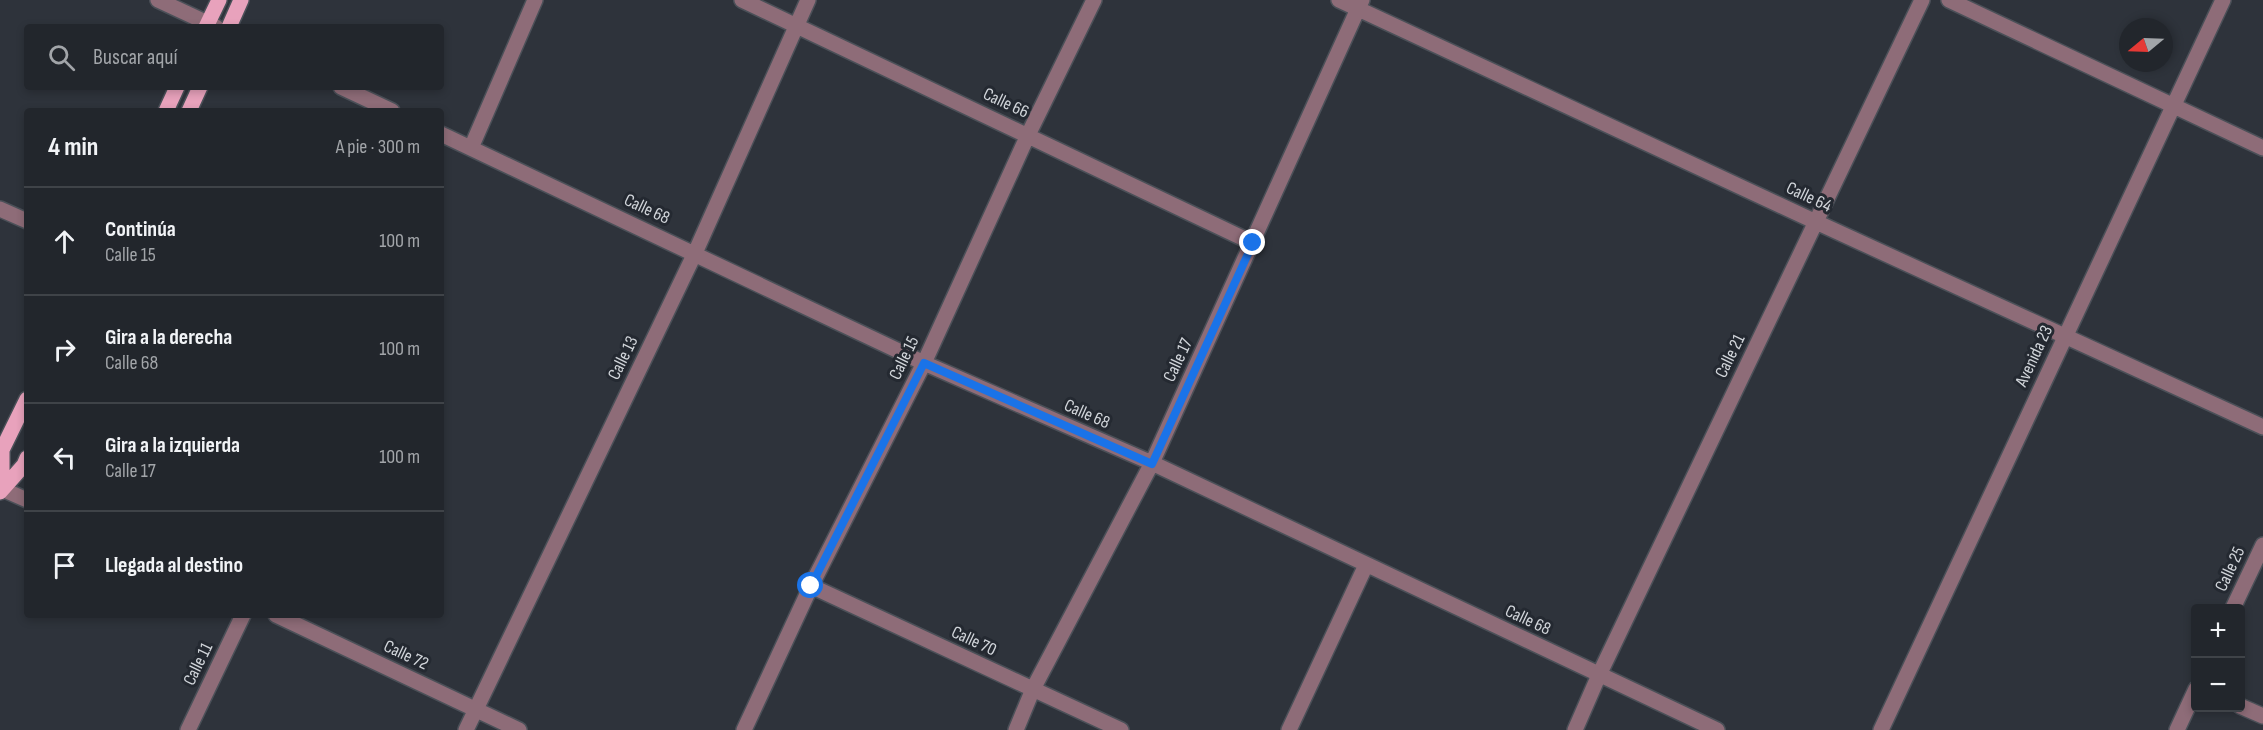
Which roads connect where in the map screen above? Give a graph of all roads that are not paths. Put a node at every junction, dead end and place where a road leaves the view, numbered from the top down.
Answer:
1 (158, 0) edge
2 (219, 0) edge
3 (241, 0) edge
4 (535, 0) edge
5 (742, 0) edge
6 (808, 0) edge
7 (1094, 0) edge
8 (1339, 0) edge
9 (1922, 0) edge
10 (1949, 0) edge
11 (2223, 0) edge
12 (1360, 4) edge
13 (206, 24) edge
14 (211, 24) edge
15 (230, 24) edge
16 (796, 26) junction
17 (176, 90) edge
18 (199, 90) edge
19 (347, 90) edge
20 (2173, 105) junction
21 (167, 108) edge
22 (190, 108) edge
23 (386, 108) edge
24 (444, 135) edge
25 (1028, 135) junction
26 (471, 148) junction
27 (2263, 148) edge
28 (0, 209) edge
29 (24, 220) edge
30 (1816, 222) junction
31 (1253, 243) junction
32 (695, 253) junction
33 (2064, 336) junction
34 (924, 363) junction
35 (24, 405) edge
36 (2263, 427) edge
37 (1152, 464) junction
38 (24, 465) edge
39 (0, 490) edge
40 (24, 499) edge
41 (2263, 545) edge
42 (1366, 565) junction
43 (811, 586) junction
44 (2235, 604) edge
45 (242, 618) edge
46 (282, 618) edge
47 (1599, 675) junction
48 (1033, 689) junction
49 (2191, 700) edge
50 (2245, 708) edge
51 (476, 709) junction
52 (2263, 716) edge
53 (188, 730) edge
54 (466, 730) edge
55 (519, 730) edge
56 (744, 730) edge
57 (1016, 730) edge
58 (1121, 730) edge
59 (1289, 730) edge
60 (1575, 730) edge
61 (1717, 730) edge
62 (1881, 730) edge
63 (2177, 730) edge

1 - 13 street
2 - 14 main road
3 - 15 main road
4 - 26 street
5 - 16 street, Calle 66
6 - 16 street, Calle 13
7 - 25 street, Calle 15
8 - 12 street, Calle 64
9 - 30 street, Calle 21
10 - 20 street
11 - 20 street, Avenida 23
12 - 30 street, Calle 64
12 - 31 street, Calle 17
16 - 25 street, Calle 66
16 - 32 street, Calle 13
17 - 21 main road
18 - 22 main road
19 - 23 street
20 - 27 street
20 - 33 street, Avenida 23
24 - 26 street, Calle 68
25 - 31 street, Calle 66
25 - 34 street, Calle 15
26 - 32 street, Calle 68
28 - 29 street
30 - 33 street, Calle 64
30 - 47 street, Calle 21
31 - 37 street, Calle 17
32 - 34 street, Calle 68
32 - 51 street, Calle 13
33 - 36 street, Calle 64
33 - 62 street, Avenida 23
34 - 37 street, Calle 68
34 - 43 street, Calle 15
35 - 39 main road
37 - 42 street, Calle 68
37 - 48 street, Calle 17
38 - 39 main road
39 - 40 street
41 - 44 street, Calle 25
42 - 47 street, Calle 68
42 - 59 street
43 - 48 street, Calle 70
43 - 56 street, Calle 15
45 - 53 street, Calle 11
46 - 51 street, Calle 72
47 - 60 street, Calle 21
47 - 61 street, Calle 68
48 - 57 street, Calle 17
48 - 58 street, Calle 70
49 - 63 street
50 - 52 street
51 - 54 street, Calle 13
51 - 55 street, Calle 72

